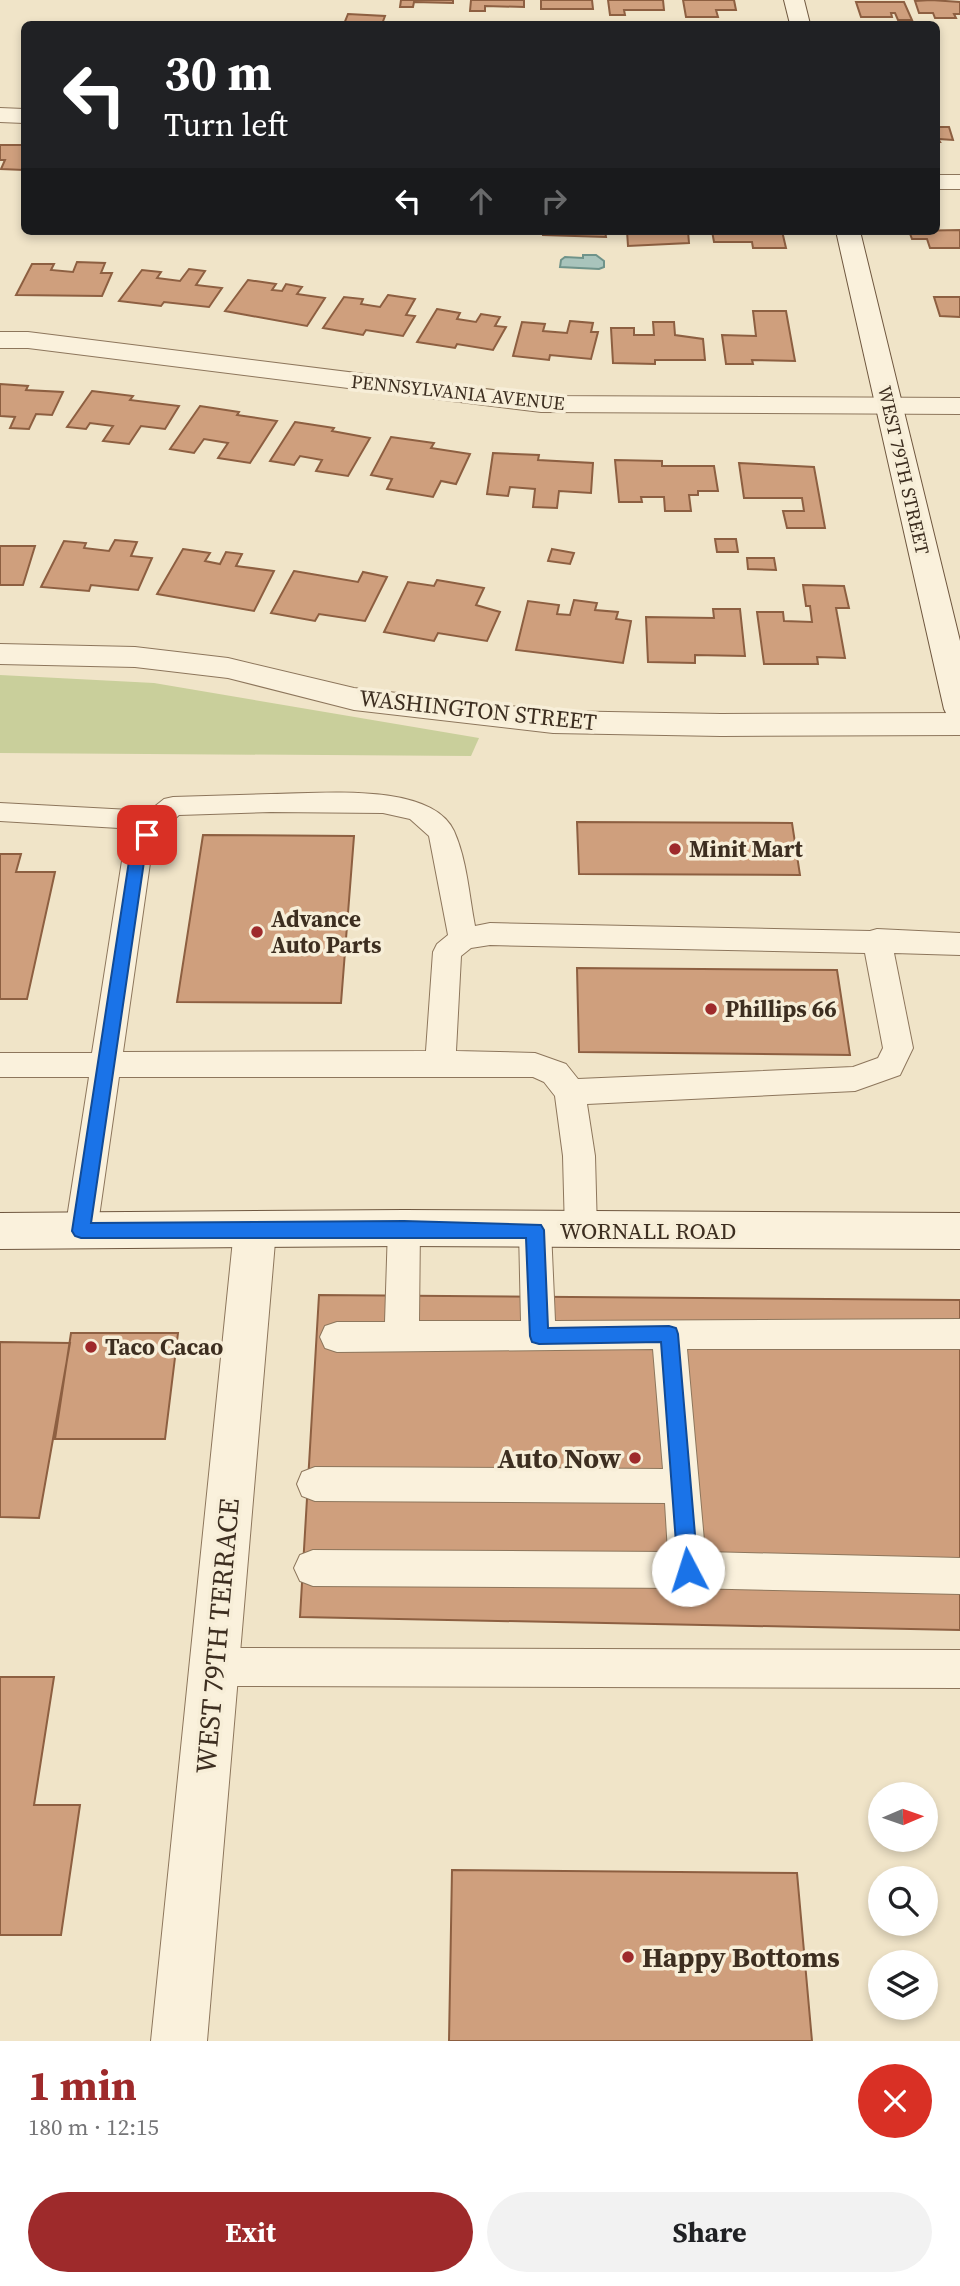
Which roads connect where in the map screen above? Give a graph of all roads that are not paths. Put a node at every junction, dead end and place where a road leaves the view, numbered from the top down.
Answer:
1 (794, 0) edge
2 (799, 21) edge
3 (0, 115) edge
4 (21, 116) edge
5 (940, 182) edge
6 (960, 182) edge
7 (849, 235) edge
8 (0, 340) edge
9 (889, 405) junction
10 (960, 406) edge
11 (0, 654) edge
12 (960, 709) edge
13 (960, 724) edge
14 (0, 812) edge
15 (155, 821) junction
16 (463, 939) junction
17 (877, 940) junction
18 (960, 944) edge
19 (440, 1063) junction
20 (0, 1065) edge
21 (107, 1065) junction
22 (570, 1092) junction
23 (404, 1228) junction
24 (255, 1230) junction
25 (535, 1230) junction
26 (0, 1231) edge
27 (81, 1231) junction
28 (581, 1231) junction
29 (960, 1231) edge
30 (669, 1334) junction
31 (960, 1334) edge
32 (539, 1336) junction
33 (337, 1337) dead end
34 (402, 1337) junction
35 (315, 1483) dead end
36 (682, 1486) junction
37 (313, 1568) dead end
38 (688, 1570) junction
39 (960, 1576) edge
40 (214, 1667) junction
41 (960, 1669) edge
42 (179, 2041) edge

1 - 2 street
3 - 4 street
5 - 6 street
7 - 9 street, WEST 79TH STREET
8 - 9 street, PENNSYLVANIA AVENUE
9 - 10 street, PENNSYLVANIA AVENUE
9 - 12 street, WEST 79TH STREET
11 - 13 street, WASHINGTON STREET
14 - 15 lane
15 - 16 lane
15 - 21 lane
16 - 17 lane
16 - 19 lane
17 - 18 lane
17 - 22 lane
19 - 21 lane
19 - 22 lane
20 - 21 lane
21 - 27 lane
22 - 28 lane
23 - 24 street, WORNALL ROAD
23 - 25 street, WORNALL ROAD
23 - 34 lane
24 - 27 street, WORNALL ROAD
24 - 40 street, WEST 79TH TERRACE
25 - 28 street, WORNALL ROAD
25 - 32 lane
26 - 27 street, WORNALL ROAD
28 - 29 street, WORNALL ROAD
30 - 31 lane
30 - 32 lane
30 - 36 lane
32 - 34 lane
33 - 34 lane
35 - 36 lane
36 - 38 lane
37 - 38 lane
38 - 39 lane
40 - 41 lane
40 - 42 street, WEST 79TH TERRACE

